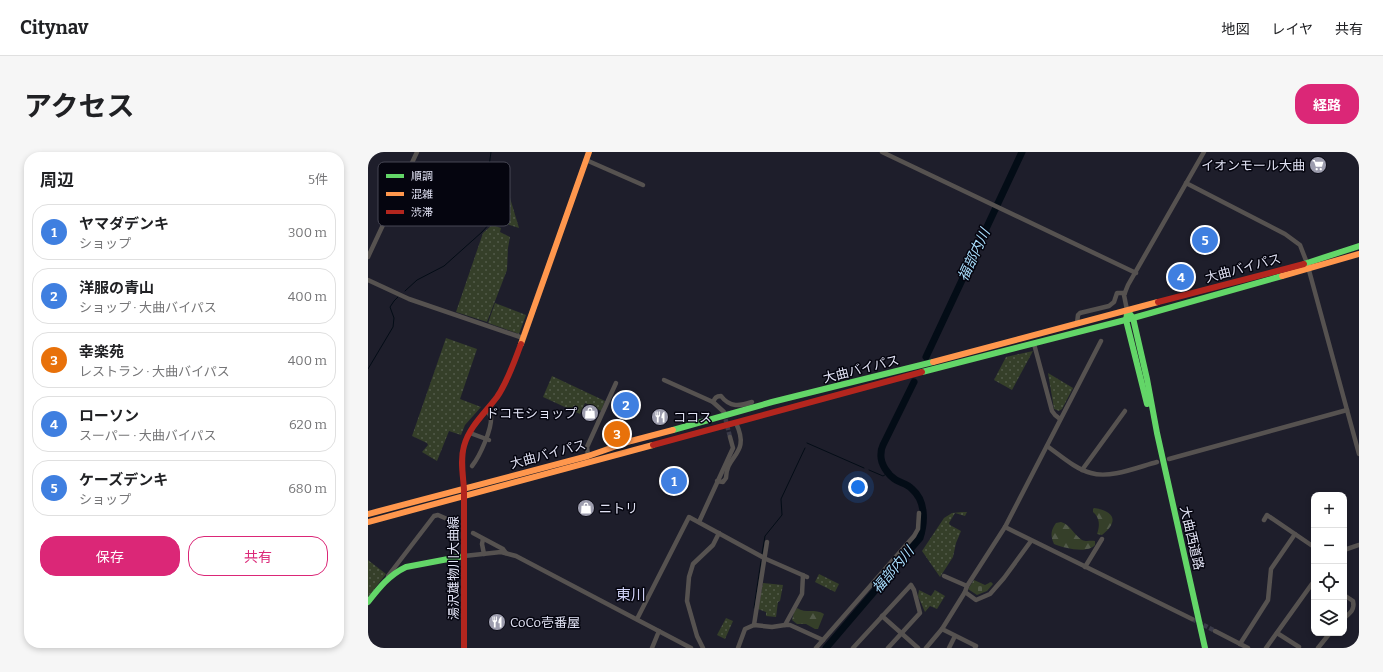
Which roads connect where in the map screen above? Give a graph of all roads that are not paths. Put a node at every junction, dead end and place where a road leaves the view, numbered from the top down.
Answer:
1 (417, 152) edge
2 (589, 152) edge
3 (882, 152) edge
4 (1204, 152) edge
5 (586, 160) junction
6 (412, 162) edge
7 (1186, 183) junction
8 (643, 185) dead end
9 (382, 226) edge
10 (1359, 246) edge
11 (1359, 254) edge
12 (368, 257) edge
13 (1308, 266) junction
14 (1136, 273) junction
15 (368, 280) edge
16 (1125, 293) junction
17 (1127, 310) junction
18 (1129, 319) junction
19 (1077, 323) junction
20 (523, 338) junction
21 (1101, 341) dead end
22 (1034, 344) junction
23 (664, 380) dead end
24 (616, 383) dead end
25 (713, 402) junction
26 (751, 408) junction
27 (487, 410) junction
28 (1347, 410) junction
29 (1125, 411) dead end
30 (724, 412) tunnel mouth
31 (1060, 419) junction
32 (736, 423) junction
33 (470, 434) junction
34 (730, 437) tunnel mouth
35 (487, 440) junction
36 (1047, 446) junction
37 (1359, 454) edge
38 (588, 456) junction
39 (1169, 459) dead end
40 (1157, 462) dead end
41 (472, 466) dead end
42 (1082, 470) junction
43 (717, 481) junction
44 (464, 489) junction
45 (464, 496) junction
46 (919, 513) dead end
47 (368, 514) edge
48 (1264, 520) dead end
49 (368, 522) edge
50 (454, 522) dead end
51 (698, 522) junction
52 (1005, 527) junction
53 (473, 533) dead end
54 (719, 533) junction
55 (1295, 534) junction
56 (483, 539) junction
57 (1102, 539) dead end
58 (1031, 541) junction
59 (767, 542) dead end
60 (1311, 545) edge
61 (1359, 546) edge
62 (1347, 549) edge
63 (506, 553) junction
64 (484, 554) junction
65 (464, 556) junction
66 (764, 558) junction
67 (1085, 567) junction
68 (944, 576) dead end
69 (385, 579) junction
70 (1311, 585) edge
71 (967, 586) junction
72 (965, 592) junction
73 (1347, 597) edge
74 (368, 602) edge
75 (1347, 615) edge
76 (882, 616) junction
77 (637, 619) junction
78 (1192, 619) tunnel mouth
79 (754, 625) junction
80 (785, 625) junction
81 (942, 629) junction
82 (659, 631) junction
83 (1214, 631) tunnel mouth
84 (902, 633) junction
85 (1277, 633) junction
86 (955, 636) junction
87 (1328, 636) edge
88 (823, 640) junction
89 (1240, 644) junction
90 (1299, 647) edge
91 (464, 648) edge
92 (652, 648) edge
93 (691, 648) edge
94 (703, 648) edge
95 (738, 648) edge
96 (816, 648) edge
97 (853, 648) edge
98 (888, 648) edge
99 (918, 648) edge
100 (926, 648) edge
101 (949, 648) edge
102 (975, 648) edge
103 (1205, 648) edge
104 (1248, 648) edge
105 (1266, 648) edge
106 (1318, 648) edge

1 - 6 street
2 - 5 main road, 湯沢雄物川大曲線
3 - 14 street
4 - 7 street
5 - 8 street
5 - 20 main road, 湯沢雄物川大曲線
7 - 13 street
7 - 14 street
9 - 12 street
10 - 13 main road, 大曲バイパス
11 - 13 main road, 大曲バイパス
13 - 17 main road, 大曲バイパス
13 - 18 main road, 大曲バイパス
13 - 28 street
14 - 16 street
15 - 20 street
16 - 17 street
16 - 19 street
17 - 18 main road, 大曲西道路
17 - 19 main road, 大曲バイパス
18 - 22 main road, 大曲バイパス
18 - 103 main road, 大曲西道路
19 - 26 main road, 大曲バイパス
20 - 27 main road, 湯沢雄物川大曲線
21 - 31 street
22 - 31 street
22 - 32 main road, 大曲バイパス
23 - 25 street
24 - 38 street
25 - 26 street
25 - 30 street
26 - 38 main road, 大曲バイパス
27 - 33 main road, 湯沢雄物川大曲線
27 - 35 street
28 - 37 street
28 - 39 street
29 - 42 street
31 - 36 street
32 - 43 street
32 - 45 main road, 大曲バイパス
33 - 35 street
33 - 44 main road, 湯沢雄物川大曲線
34 - 43 street
35 - 41 street
36 - 42 street
36 - 52 street
38 - 44 main road, 大曲バイパス
40 - 42 street
43 - 51 street
44 - 45 main road, 湯沢雄物川大曲線
44 - 47 main road, 大曲バイパス
45 - 49 main road, 大曲バイパス
45 - 65 main road, 湯沢雄物川大曲線
46 - 88 street
48 - 55 street
50 - 69 street
51 - 54 street
51 - 77 street
52 - 58 street
52 - 71 street
53 - 56 street
54 - 66 street
54 - 94 street
55 - 60 street
55 - 89 street
56 - 63 street
56 - 64 street
57 - 67 street
58 - 67 street
58 - 72 street
59 - 66 street
61 - 62 street
63 - 64 street
63 - 77 street
64 - 65 street
65 - 69 main road
65 - 91 main road, 湯沢雄物川大曲線
66 - 79 street
66 - 80 street
67 - 78 street
68 - 71 street
69 - 74 main road
70 - 85 street
71 - 72 street
72 - 81 street
73 - 75 street
76 - 84 street
76 - 84 street
76 - 97 street
77 - 82 street
79 - 80 street
79 - 95 street
80 - 88 street
81 - 86 street
81 - 100 street
82 - 92 street
82 - 93 street
83 - 89 street
84 - 98 street
84 - 99 street
85 - 90 street
85 - 105 street
86 - 101 street
86 - 102 street
87 - 106 street
88 - 96 street
89 - 104 street

